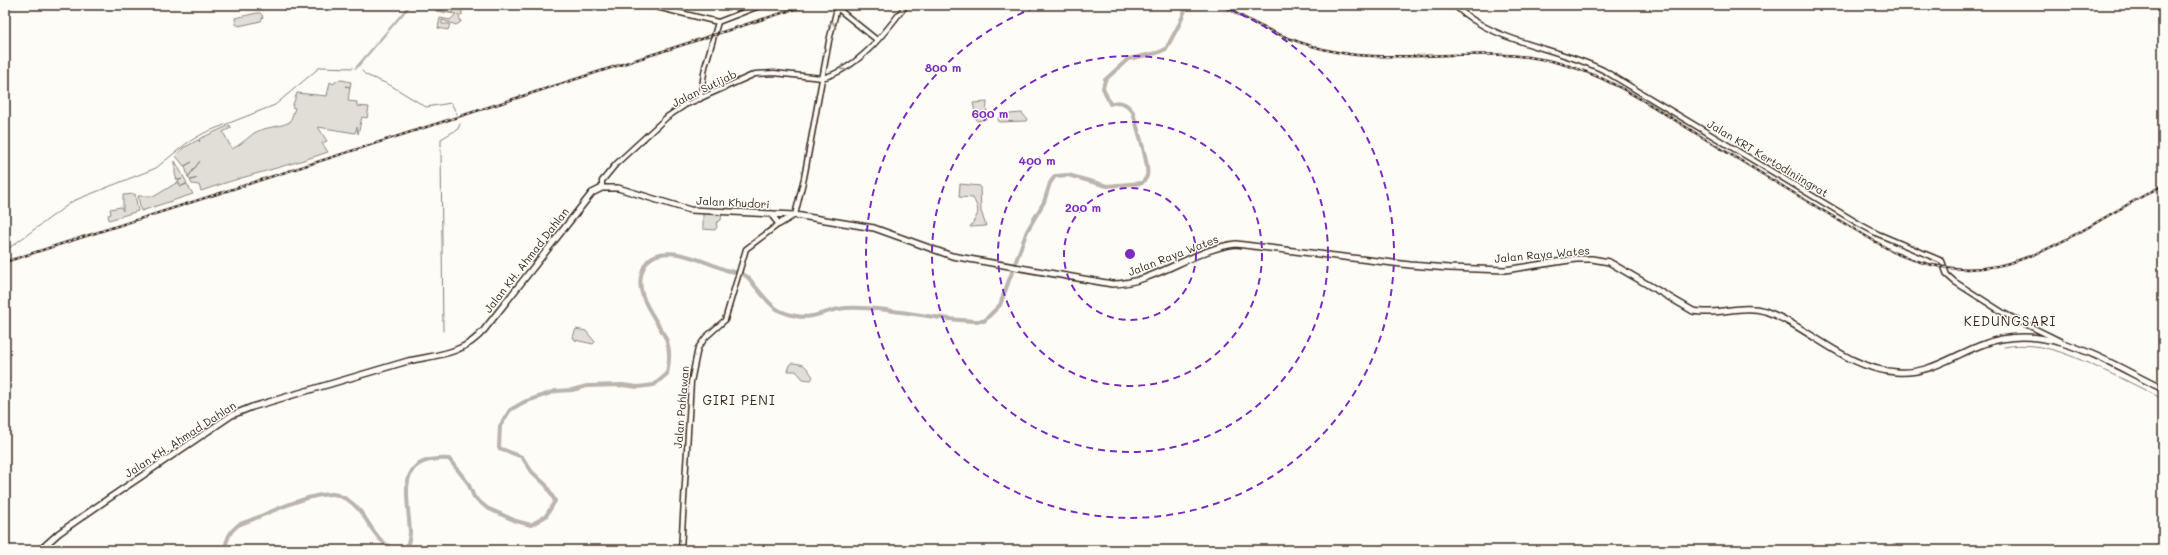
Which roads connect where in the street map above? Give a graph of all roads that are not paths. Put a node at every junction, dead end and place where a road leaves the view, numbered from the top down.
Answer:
1 (648, 5) edge
2 (762, 5) edge
3 (906, 5) edge
4 (1454, 5) edge
5 (718, 22) junction
6 (877, 40) junction
7 (822, 78) junction
8 (700, 99) junction
9 (602, 188) junction
10 (771, 214) junction
11 (795, 215) junction
12 (779, 224) junction
13 (1006, 266) joint
14 (2060, 341) junction
15 (2163, 389) edge
16 (40, 550) edge
17 (681, 550) edge

1 - 5 main road
2 - 5 main road
3 - 6 main road
4 - 14 main road, Jalan KRT Kertodiniingrat
5 - 8 main road
6 -> 7 main road
7 -> 6 main road
7 - 8 main road, Jalan Sutijab
7 - 11 main road
8 - 9 main road, Jalan Sutijab
9 - 10 highway, Jalan Khudori
9 - 16 highway, Jalan KH. Ahmad Dahlan
10 - 11 highway, Jalan Khudori
10 - 12 highway
11 - 12 highway, Jalan Pahlawan
11 - 13 highway, Jalan Khudori
12 - 17 main road, Jalan Pahlawan
13 - 14 highway, Jalan Raya Wates
14 - 15 highway, Jalan Raya Wates

